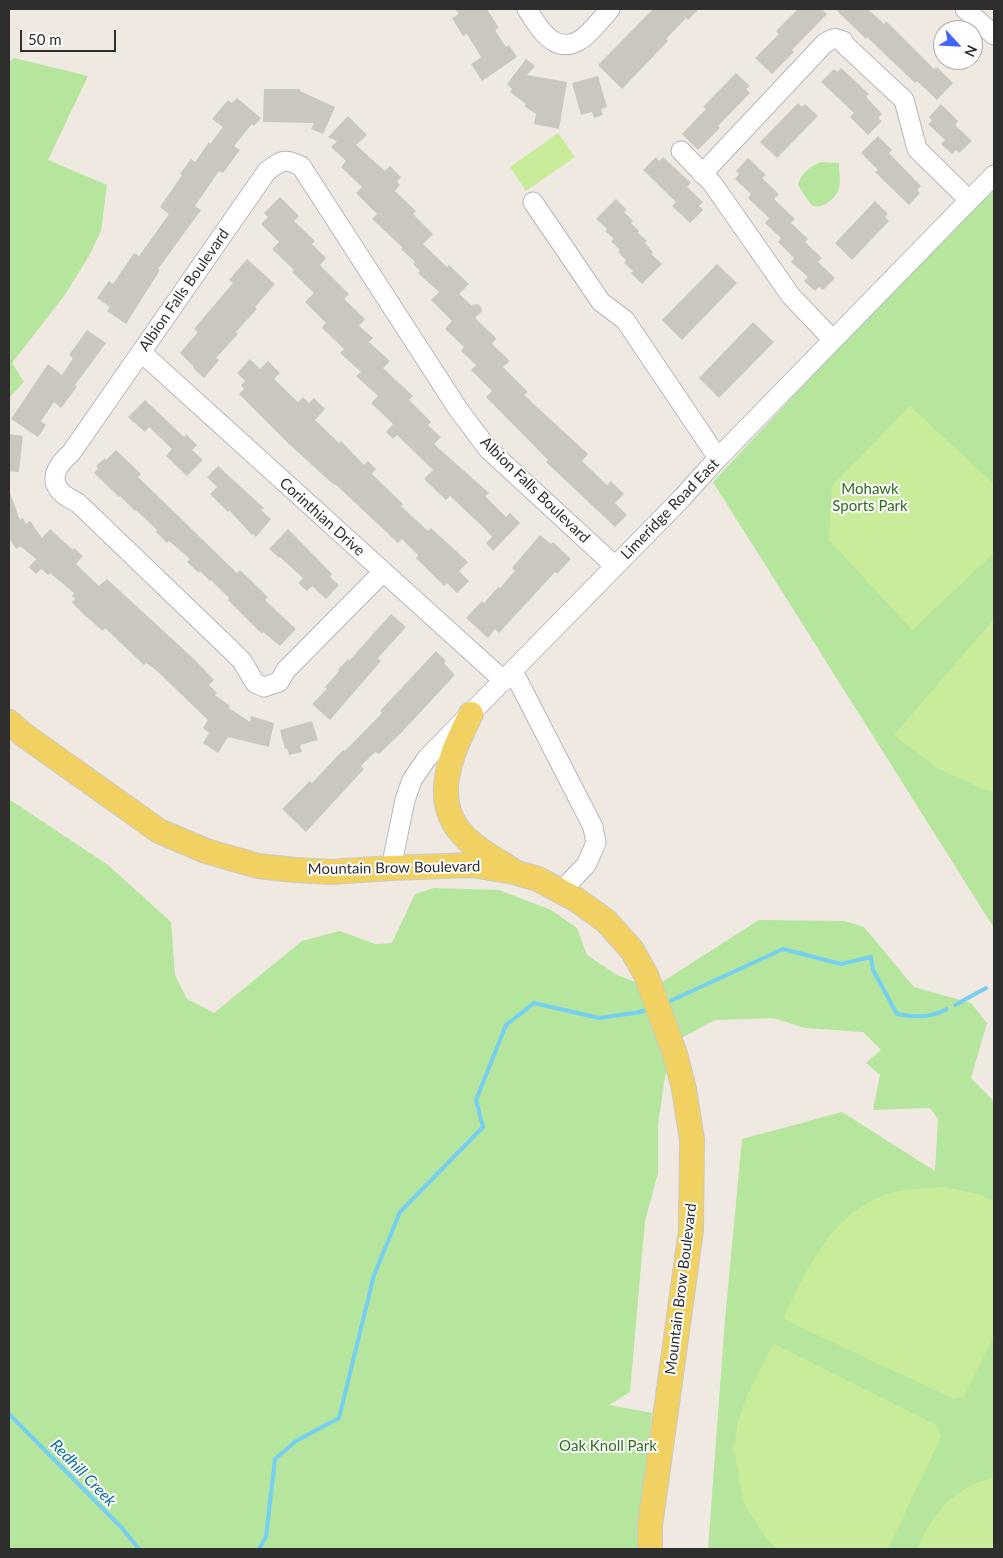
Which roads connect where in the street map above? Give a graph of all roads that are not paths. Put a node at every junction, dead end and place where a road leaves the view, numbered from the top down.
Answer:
1 (527, 9) edge
2 (610, 9) edge
3 (965, 9) edge
4 (994, 35) edge
5 (681, 151) dead end
6 (702, 174) junction
7 (994, 175) edge
8 (969, 200) junction
9 (533, 202) dead end
10 (834, 340) junction
11 (141, 352) junction
12 (718, 458) junction
13 (615, 566) junction
14 (384, 572) junction
15 (509, 676) junction
16 (470, 714) junction
17 (9, 722) edge
18 (391, 868) junction
19 (514, 872) junction
20 (562, 890) junction
21 (650, 1549) edge

1 - 2 street
3 - 4 street
5 - 6 street
6 - 8 street
6 - 10 street
7 - 8 street, Limeridge Road East
8 - 10 street, Limeridge Road East
9 - 12 street
10 - 12 street, Limeridge Road East
11 - 13 street, Albion Falls Boulevard
11 - 14 street, Corinthian Drive
11 - 14 street, Albion Falls Boulevard
12 - 13 street, Limeridge Road East
13 - 15 street, Limeridge Road East
14 - 15 street, Corinthian Drive
15 - 16 street, Limeridge Road East
15 - 20 street
16 - 18 street, Limeridge Road East
16 - 19 main road
17 - 18 main road, Mountain Brow Boulevard
18 - 19 main road, Mountain Brow Boulevard
19 - 20 main road, Mountain Brow Boulevard
20 - 21 main road, Mountain Brow Boulevard

